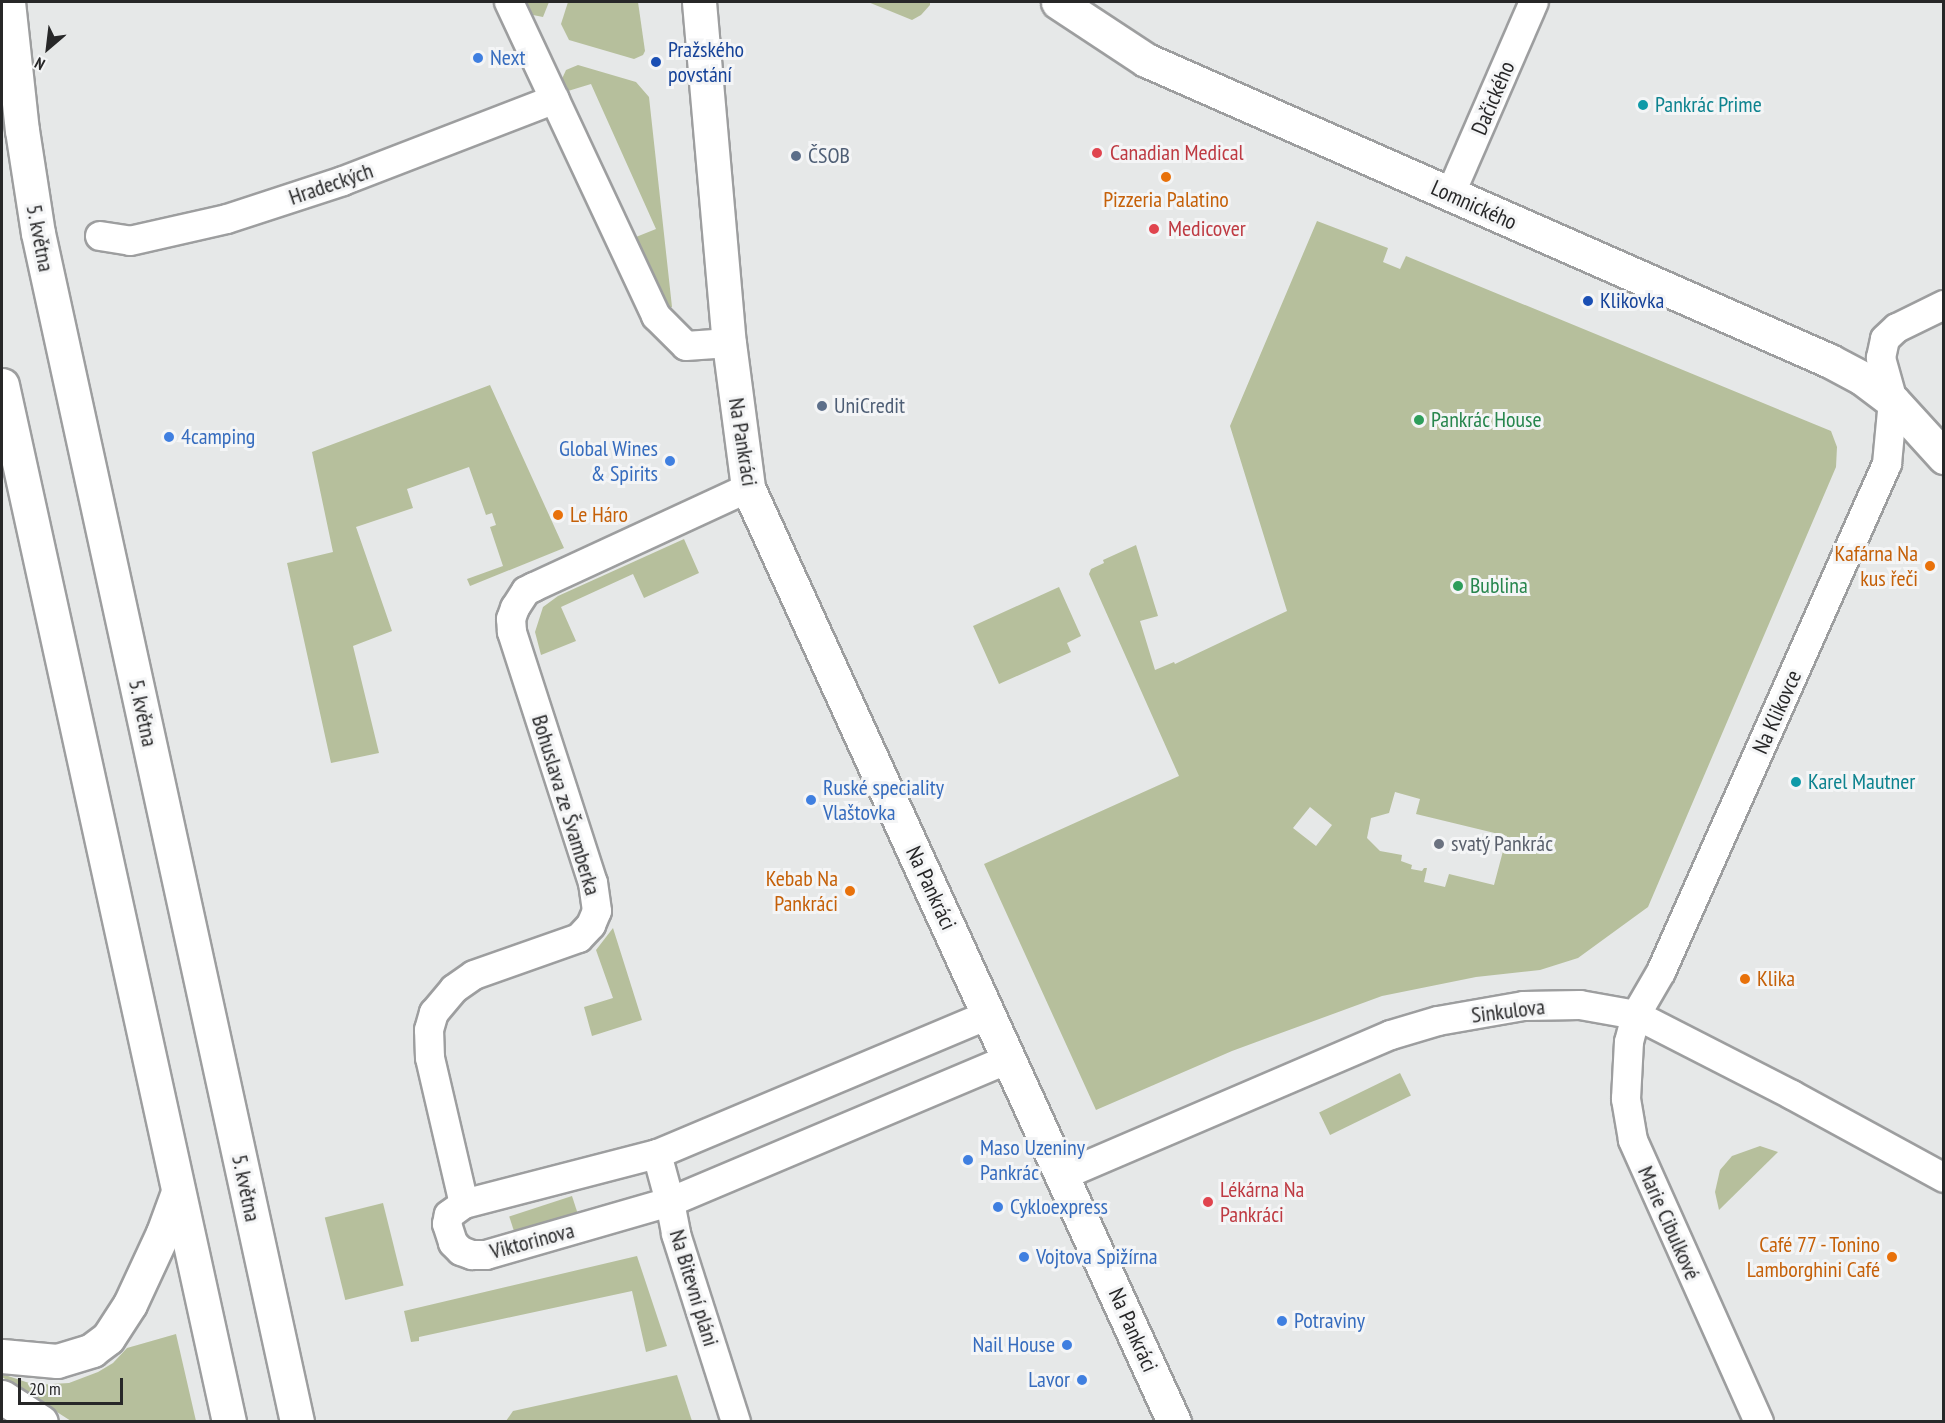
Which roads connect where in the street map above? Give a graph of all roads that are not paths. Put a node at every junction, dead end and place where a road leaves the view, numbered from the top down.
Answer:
1 (8, 2) edge
2 (509, 2) edge
3 (699, 2) edge
4 (1058, 2) edge
5 (1534, 2) edge
6 (555, 99) junction
7 (1450, 195) junction
8 (100, 236) dead end
9 (1944, 305) edge
10 (729, 343) junction
11 (2, 386) edge
12 (1893, 401) junction
13 (1944, 457) edge
14 (748, 488) junction
15 (988, 1015) junction
16 (1635, 1015) junction
17 (1009, 1059) junction
18 (657, 1154) junction
19 (1062, 1176) junction
20 (1944, 1178) edge
21 (178, 1192) junction
22 (670, 1202) junction
23 (464, 1204) junction
24 (2, 1356) edge
25 (2, 1397) edge
26 (41, 1422) edge
27 (229, 1422) edge
28 (297, 1422) edge
29 (736, 1422) edge
30 (1174, 1422) edge
31 (1759, 1422) edge

1 - 28 main road, 5. května
2 - 6 street
3 - 10 main road, Na Pankráci
4 - 7 main road, Lomnického
5 - 7 street, Dačického
6 - 8 street, Hradeckých
6 - 10 street
7 - 12 main road, Lomnického
9 - 12 street
10 - 14 main road, Na Pankráci
11 - 21 main road
12 - 13 main road, Lomnického
12 - 16 street, Na Klikovce
14 - 15 main road, Na Pankráci
14 - 23 street, Bohuslava ze Švamberka
15 - 17 main road, Na Pankráci
15 - 18 street
16 - 19 street, Sinkulova
16 - 20 street, Sinkulova
16 - 31 street, Marie Cibulkové
17 - 19 main road, Na Pankráci
17 - 22 street, Viktorinova
18 - 22 street, Na Bitevní pláni
18 - 23 street
19 - 30 main road, Na Pankráci
21 - 24 main road
21 - 27 main road
22 - 23 street, Viktorinova
22 - 29 street, Na Bitevní pláni
25 - 26 main road

